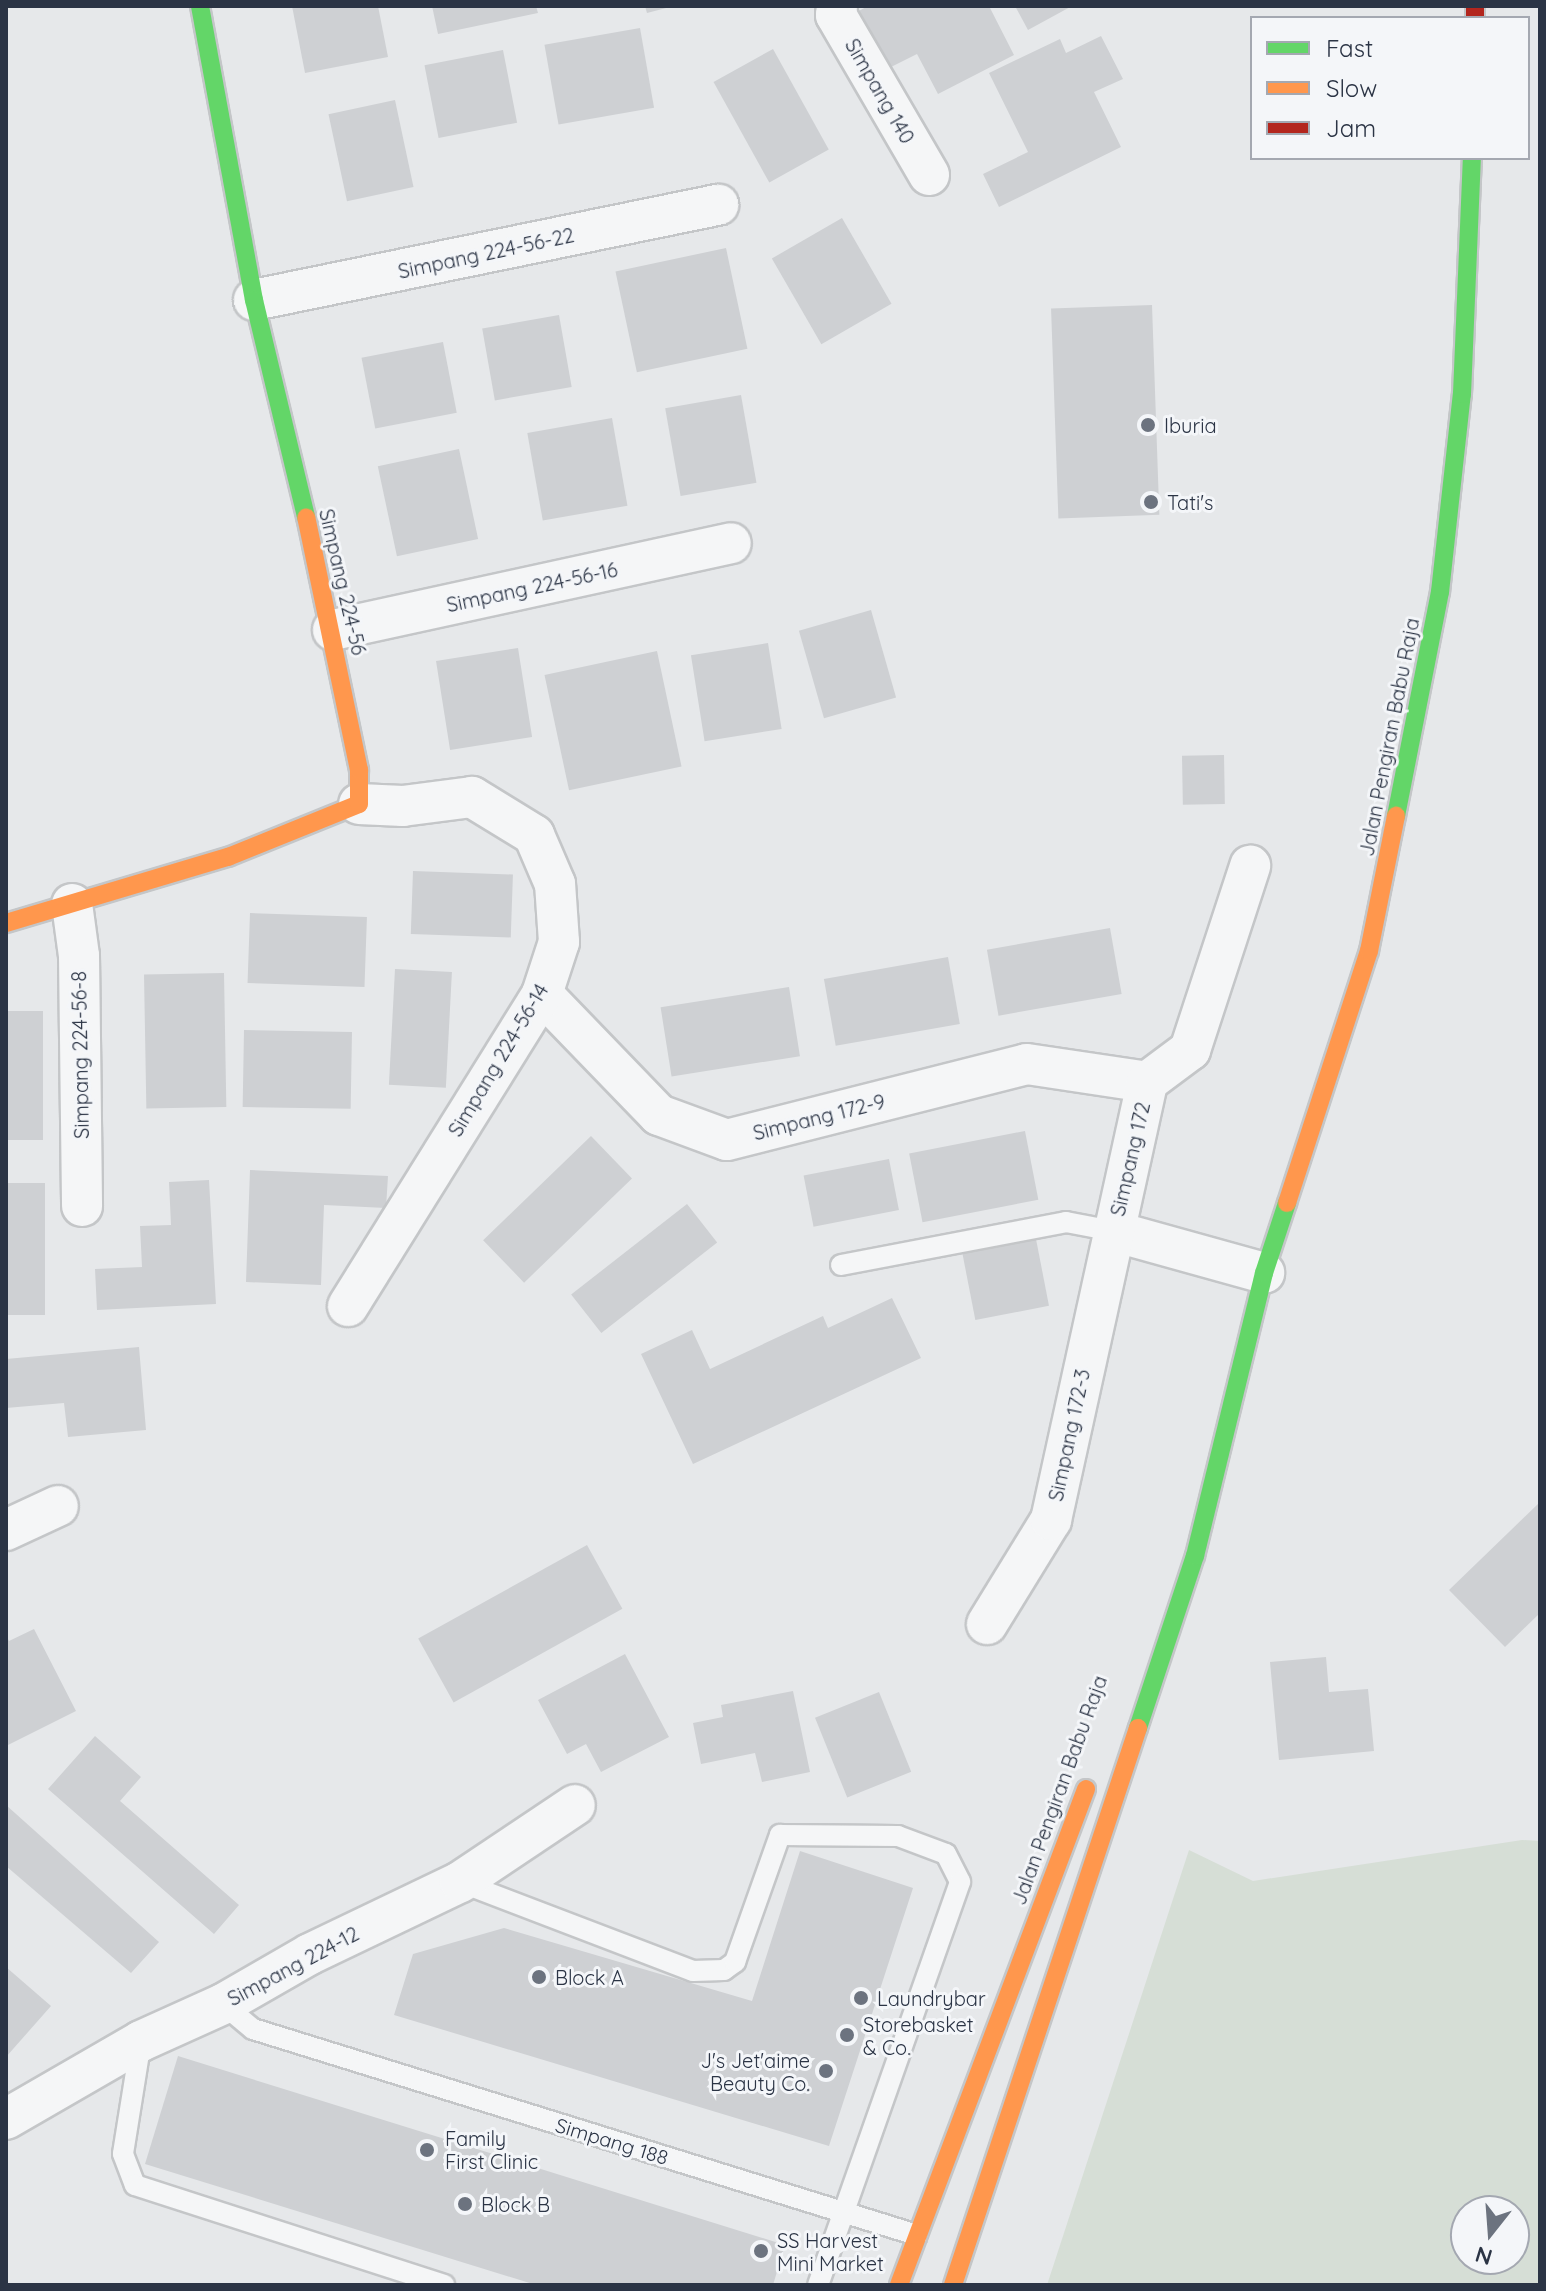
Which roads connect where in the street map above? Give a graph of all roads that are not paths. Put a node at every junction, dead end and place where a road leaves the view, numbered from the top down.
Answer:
1 (200, 6) edge
2 (837, 6) edge
3 (1472, 160) edge
4 (929, 175) dead end
5 (718, 205) dead end
6 (254, 300) junction
7 (731, 543) dead end
8 (333, 630) junction
9 (359, 804) junction
10 (1250, 866) dead end
11 (72, 904) junction
12 (6, 923) edge
13 (542, 994) junction
14 (1147, 1082) junction
15 (82, 1206) dead end
16 (1113, 1231) junction
17 (841, 1265) dead end
18 (1259, 1290) junction
19 (348, 1306) dead end
20 (1199, 1456) dead end
21 (58, 1506) dead end
22 (6, 1530) edge
23 (987, 1624) dead end
24 (1095, 1762) dead end
25 (575, 1805) dead end
26 (460, 1882) junction
27 (223, 2004) junction
28 (141, 2041) junction
29 (6, 2119) edge
30 (845, 2213) junction
31 (917, 2235) junction
32 (444, 2285) edge
33 (818, 2285) edge
34 (899, 2285) edge
35 (953, 2285) edge

1 - 6 main road, Simpang 224-56
2 - 4 street, Simpang 140
3 - 18 main road, Jalan Pengiran Babu Raja
5 - 6 street, Simpang 224-56-22
6 - 8 main road, Simpang 224-56
7 - 8 street, Simpang 224-56-16
8 - 9 main road, Simpang 224-56
9 - 11 main road
9 - 13 street, Simpang 224-56-14
10 - 14 street, Simpang 172
11 - 12 main road
11 - 15 street, Simpang 224-56-8
13 - 14 street, Simpang 172-9
13 - 19 street, Simpang 224-56-14
14 - 16 street, Simpang 172
16 - 17 lane
16 - 18 street, Simpang 172
16 - 23 street, Simpang 172-3
18 - 20 main road, Jalan Pengiran Babu Raja
18 - 35 main road, Jalan Pengiran Babu Raja
21 - 22 street
24 - 31 main road, Jalan Pengiran Babu Raja
25 - 26 street, Simpang 224-12
26 - 27 street, Simpang 224-12
26 - 30 lane
27 - 28 street, Simpang 224-12
27 - 30 lane, Simpang 188
28 - 29 street, Simpang 224-12
28 - 32 lane
30 - 31 lane, Simpang 188
30 - 33 lane
31 - 34 main road, Jalan Pengiran Babu Raja

